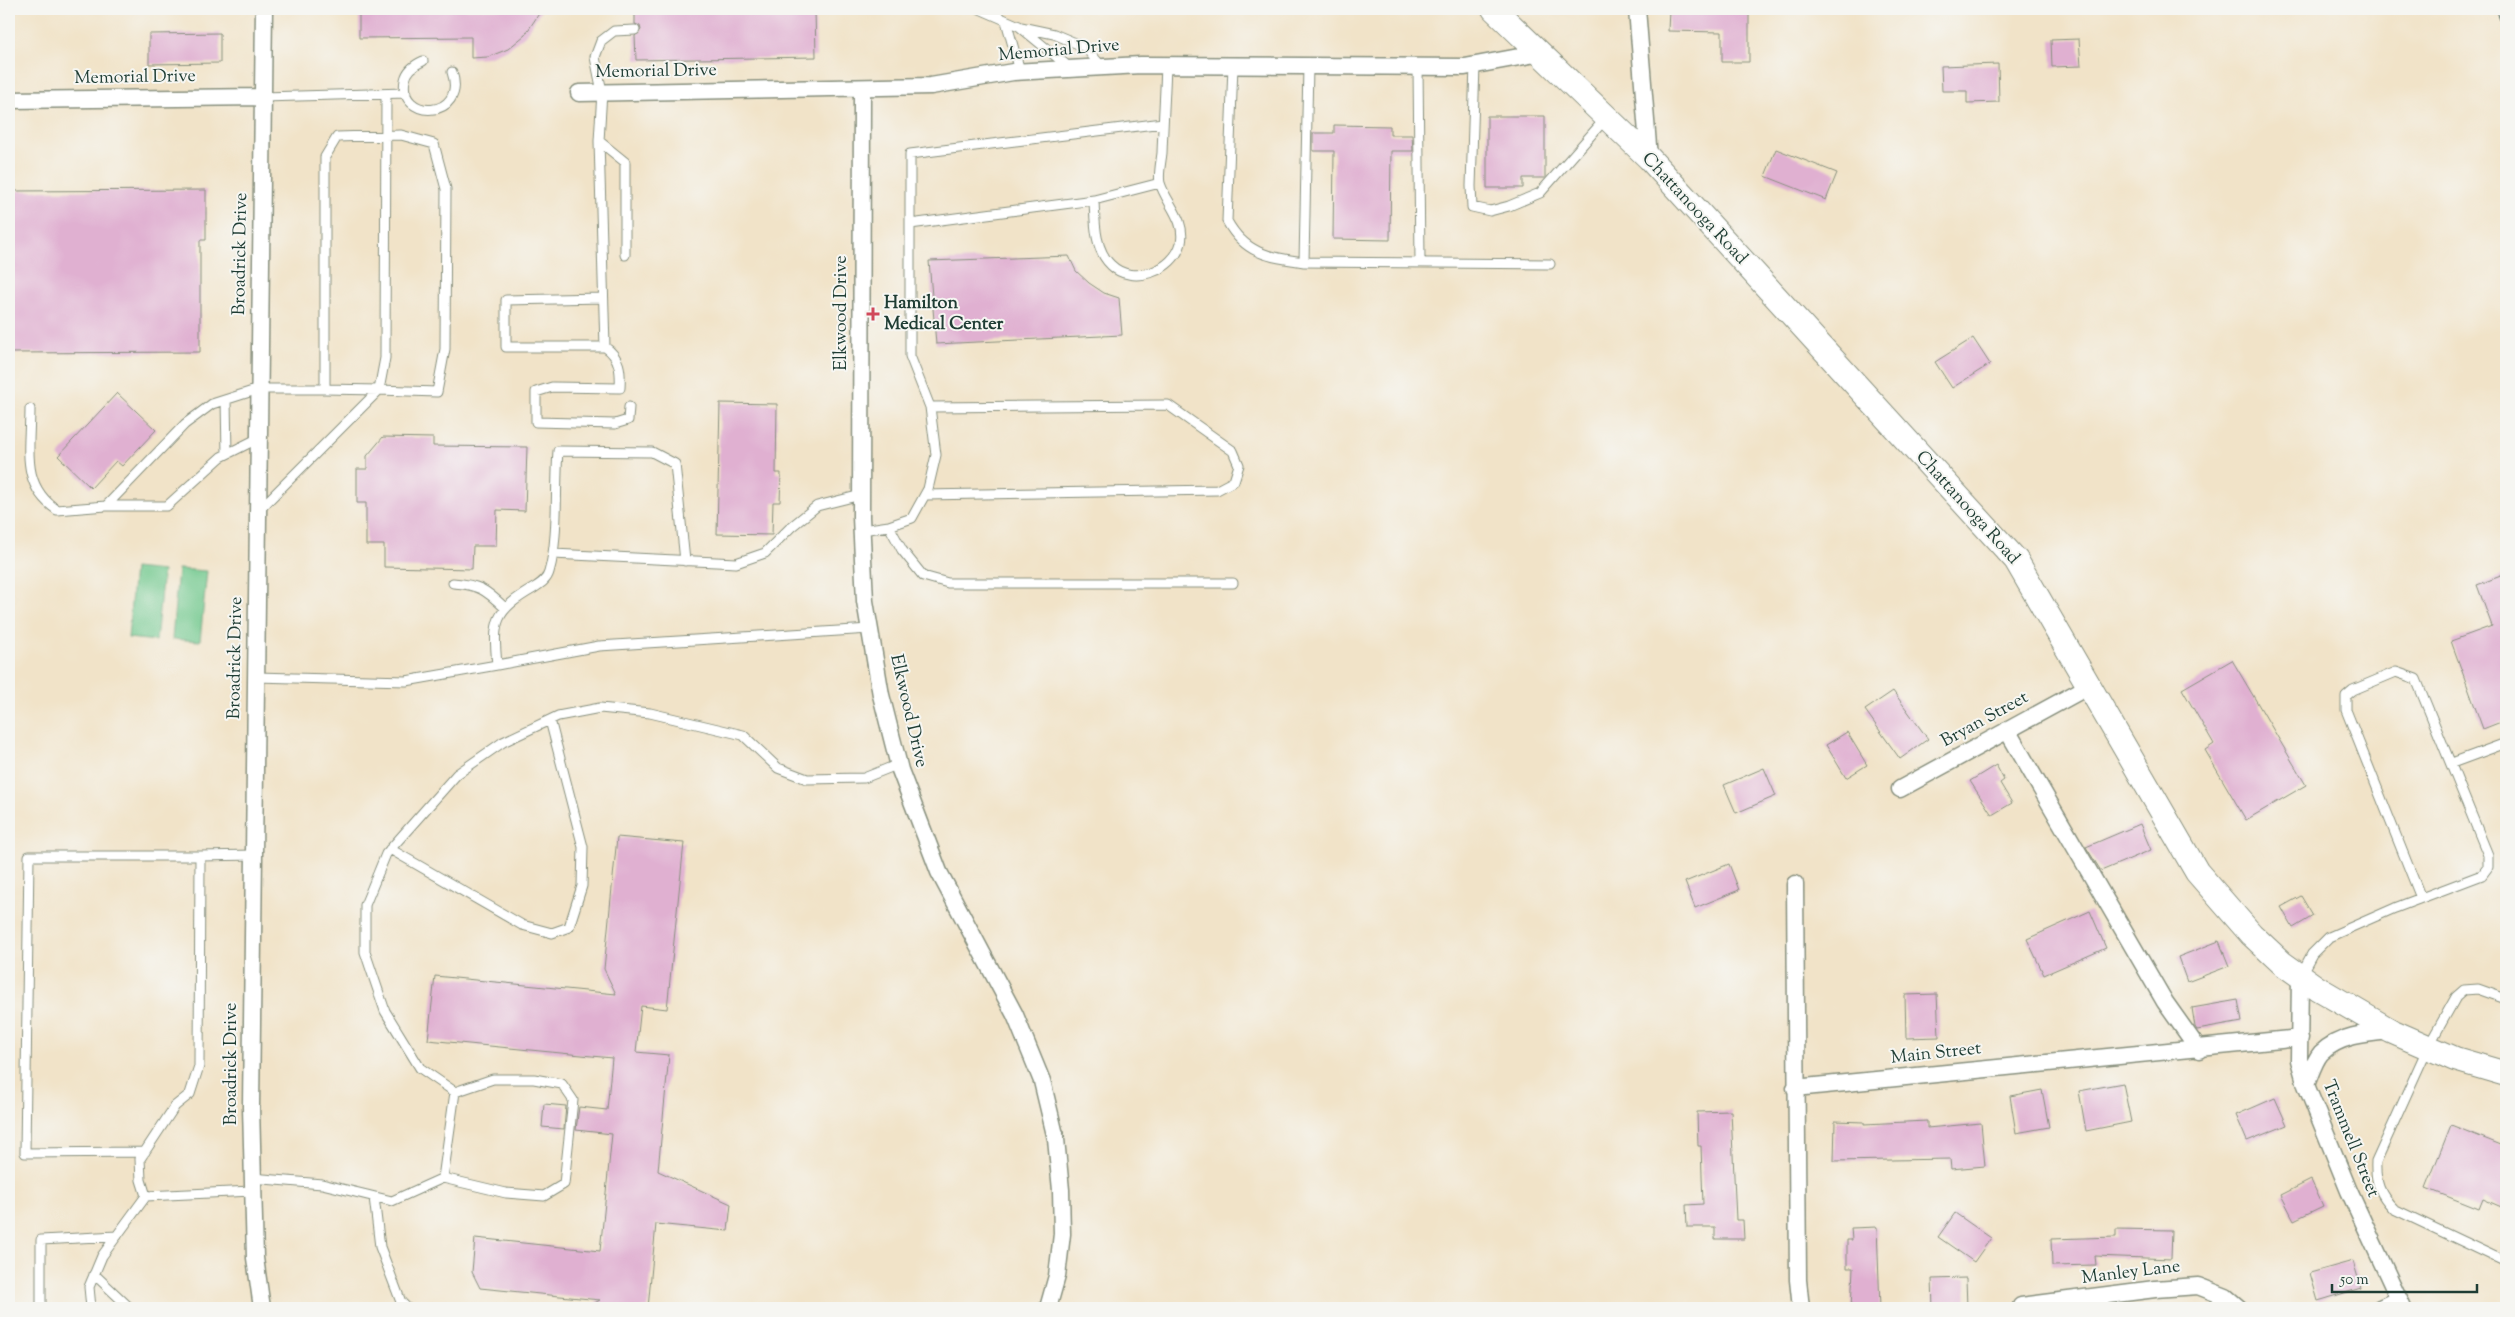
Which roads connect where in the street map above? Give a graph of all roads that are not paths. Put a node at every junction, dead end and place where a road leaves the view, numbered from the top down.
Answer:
1 (264, 9) edge
2 (980, 9) edge
3 (1494, 9) edge
4 (1637, 9) edge
5 (1006, 21) junction
6 (1019, 26) junction
7 (635, 30) dead end
8 (1541, 53) junction
9 (423, 61) dead end
10 (1166, 65) junction
11 (1475, 65) junction
12 (1233, 66) junction
13 (1308, 66) junction
14 (1102, 67) junction
15 (1418, 67) junction
16 (1070, 68) junction
17 (1020, 71) junction
18 (452, 72) dead end
19 (862, 89) junction
20 (602, 92) junction
21 (406, 93) junction
22 (579, 93) dead end
23 (386, 94) junction
24 (263, 96) junction
25 (9, 100) edge
26 (1606, 118) junction
27 (1163, 124) junction
28 (387, 135) junction
29 (600, 142) junction
30 (1649, 158) junction
31 (1160, 183) junction
32 (1094, 200) junction
33 (910, 224) junction
34 (625, 255) dead end
35 (1304, 262) junction
36 (1420, 262) junction
37 (1550, 264) dead end
38 (603, 298) junction
39 (605, 347) junction
40 (259, 389) junction
41 (325, 389) junction
42 (379, 390) junction
43 (226, 400) junction
44 (629, 407) dead end
45 (930, 407) junction
46 (30, 409) dead end
47 (259, 438) junction
48 (227, 454) junction
49 (861, 495) junction
50 (925, 495) junction
51 (106, 506) junction
52 (258, 511) junction
53 (889, 526) junction
54 (862, 530) junction
55 (553, 554) junction
56 (685, 561) junction
57 (453, 583) dead end
58 (1233, 583) dead end
59 (504, 608) junction
60 (870, 629) junction
61 (497, 665) junction
62 (256, 677) junction
63 (2089, 686) junction
64 (550, 720) junction
65 (2007, 730) junction
66 (2506, 743) edge
67 (2452, 763) junction
68 (899, 764) junction
69 (1900, 789) dead end
70 (390, 849) junction
71 (254, 855) junction
72 (200, 856) junction
73 (1795, 884) dead end
74 (2421, 898) junction
75 (2300, 976) junction
76 (2506, 999) edge
77 (2391, 1031) junction
78 (2300, 1038) junction
79 (2428, 1047) junction
80 (2199, 1050) junction
81 (2506, 1074) edge
82 (2306, 1085) junction
83 (1795, 1088) junction
84 (455, 1092) junction
85 (145, 1152) junction
86 (443, 1178) junction
87 (252, 1185) junction
88 (146, 1196) junction
89 (374, 1196) junction
90 (117, 1236) junction
91 (2506, 1262) edge
92 (94, 1274) junction
93 (2401, 1304) edge
94 (2021, 1306) dead end
95 (40, 1308) edge
96 (91, 1308) edge
97 (130, 1308) edge
98 (262, 1308) edge
99 (407, 1308) edge
100 (1048, 1308) edge
101 (1801, 1308) edge
102 (2239, 1308) edge
103 (2380, 1308) edge

1 - 24 street, Broadrick Drive
2 - 5 lane
3 - 8 main road, Chattanooga Road
4 - 30 street
5 - 6 lane
5 - 17 lane
6 - 14 lane
6 - 16 lane
7 - 20 lane
8 - 11 street, Memorial Drive
8 - 26 main road, Chattanooga Road
9 - 21 lane
10 - 12 street, Memorial Drive
10 - 14 street, Memorial Drive
10 - 27 lane
11 - 15 street, Memorial Drive
11 - 26 lane
12 - 13 street, Memorial Drive
12 - 35 lane
13 - 15 street, Memorial Drive
13 - 35 lane
14 - 16 street, Memorial Drive
15 - 36 lane
16 - 17 street, Memorial Drive
17 - 19 street, Memorial Drive
18 - 21 lane
19 - 20 street, Memorial Drive
19 - 49 street, Elkwood Drive
20 - 22 street, Memorial Drive
20 - 29 lane
21 - 23 lane
23 - 24 lane
23 - 28 lane
24 - 25 street, Memorial Drive
24 - 40 street, Broadrick Drive
26 - 30 main road, Chattanooga Road
27 - 31 lane
27 - 33 lane
28 - 41 lane
28 - 42 lane
28 - 42 lane
29 - 34 lane
29 - 38 lane
30 - 63 main road, Chattanooga Road
31 - 32 lane
31 - 32 lane
32 - 33 lane
33 - 45 lane
35 - 36 lane
36 - 37 lane
38 - 39 lane
38 - 39 lane
39 - 44 lane
40 - 41 lane
40 - 43 lane
40 - 47 street, Broadrick Drive
41 - 42 lane
42 - 52 lane
43 - 48 lane
43 - 51 lane
45 - 50 lane
45 - 50 lane
46 - 51 lane
47 - 48 lane
47 - 52 street, Broadrick Drive
48 - 51 lane
49 - 54 street, Elkwood Drive
49 - 56 lane
50 - 53 lane
52 - 62 street, Broadrick Drive
53 - 54 lane
53 - 58 lane
54 - 60 street, Elkwood Drive
55 - 56 lane
55 - 56 lane
55 - 59 lane
57 - 59 lane
59 - 61 lane
60 - 61 lane
60 - 68 street, Elkwood Drive
61 - 62 lane
62 - 71 street, Broadrick Drive
63 - 65 street, Bryan Street
63 - 75 main road, Chattanooga Road
64 - 68 lane
64 - 70 lane
64 - 70 lane
65 - 69 street, Bryan Street
65 - 80 street
66 - 67 lane
67 - 74 lane
67 - 74 lane
68 - 100 street, Elkwood Drive
70 - 84 lane
71 - 72 lane
71 - 87 street, Broadrick Drive
72 - 85 lane
72 - 85 lane
73 - 83 street
74 - 75 lane
75 - 77 main road, Chattanooga Road
75 - 78 street, Trammell Street
76 - 79 lane
77 - 79 main road, Chattanooga Road
77 - 82 street
78 - 80 street, Main Street
78 - 82 street, Trammell Street
79 - 81 main road, Chattanooga Road
79 - 91 lane
80 - 83 street, Main Street
82 - 93 street, Trammell Street
83 - 101 street
84 - 86 lane
84 - 86 lane
85 - 88 lane
86 - 89 lane
87 - 88 lane
87 - 89 lane
87 - 98 street, Broadrick Drive
88 - 90 lane
89 - 99 lane
90 - 92 lane
90 - 95 lane
92 - 96 lane
92 - 97 lane
93 - 103 street
94 - 102 street, Manley Lane

